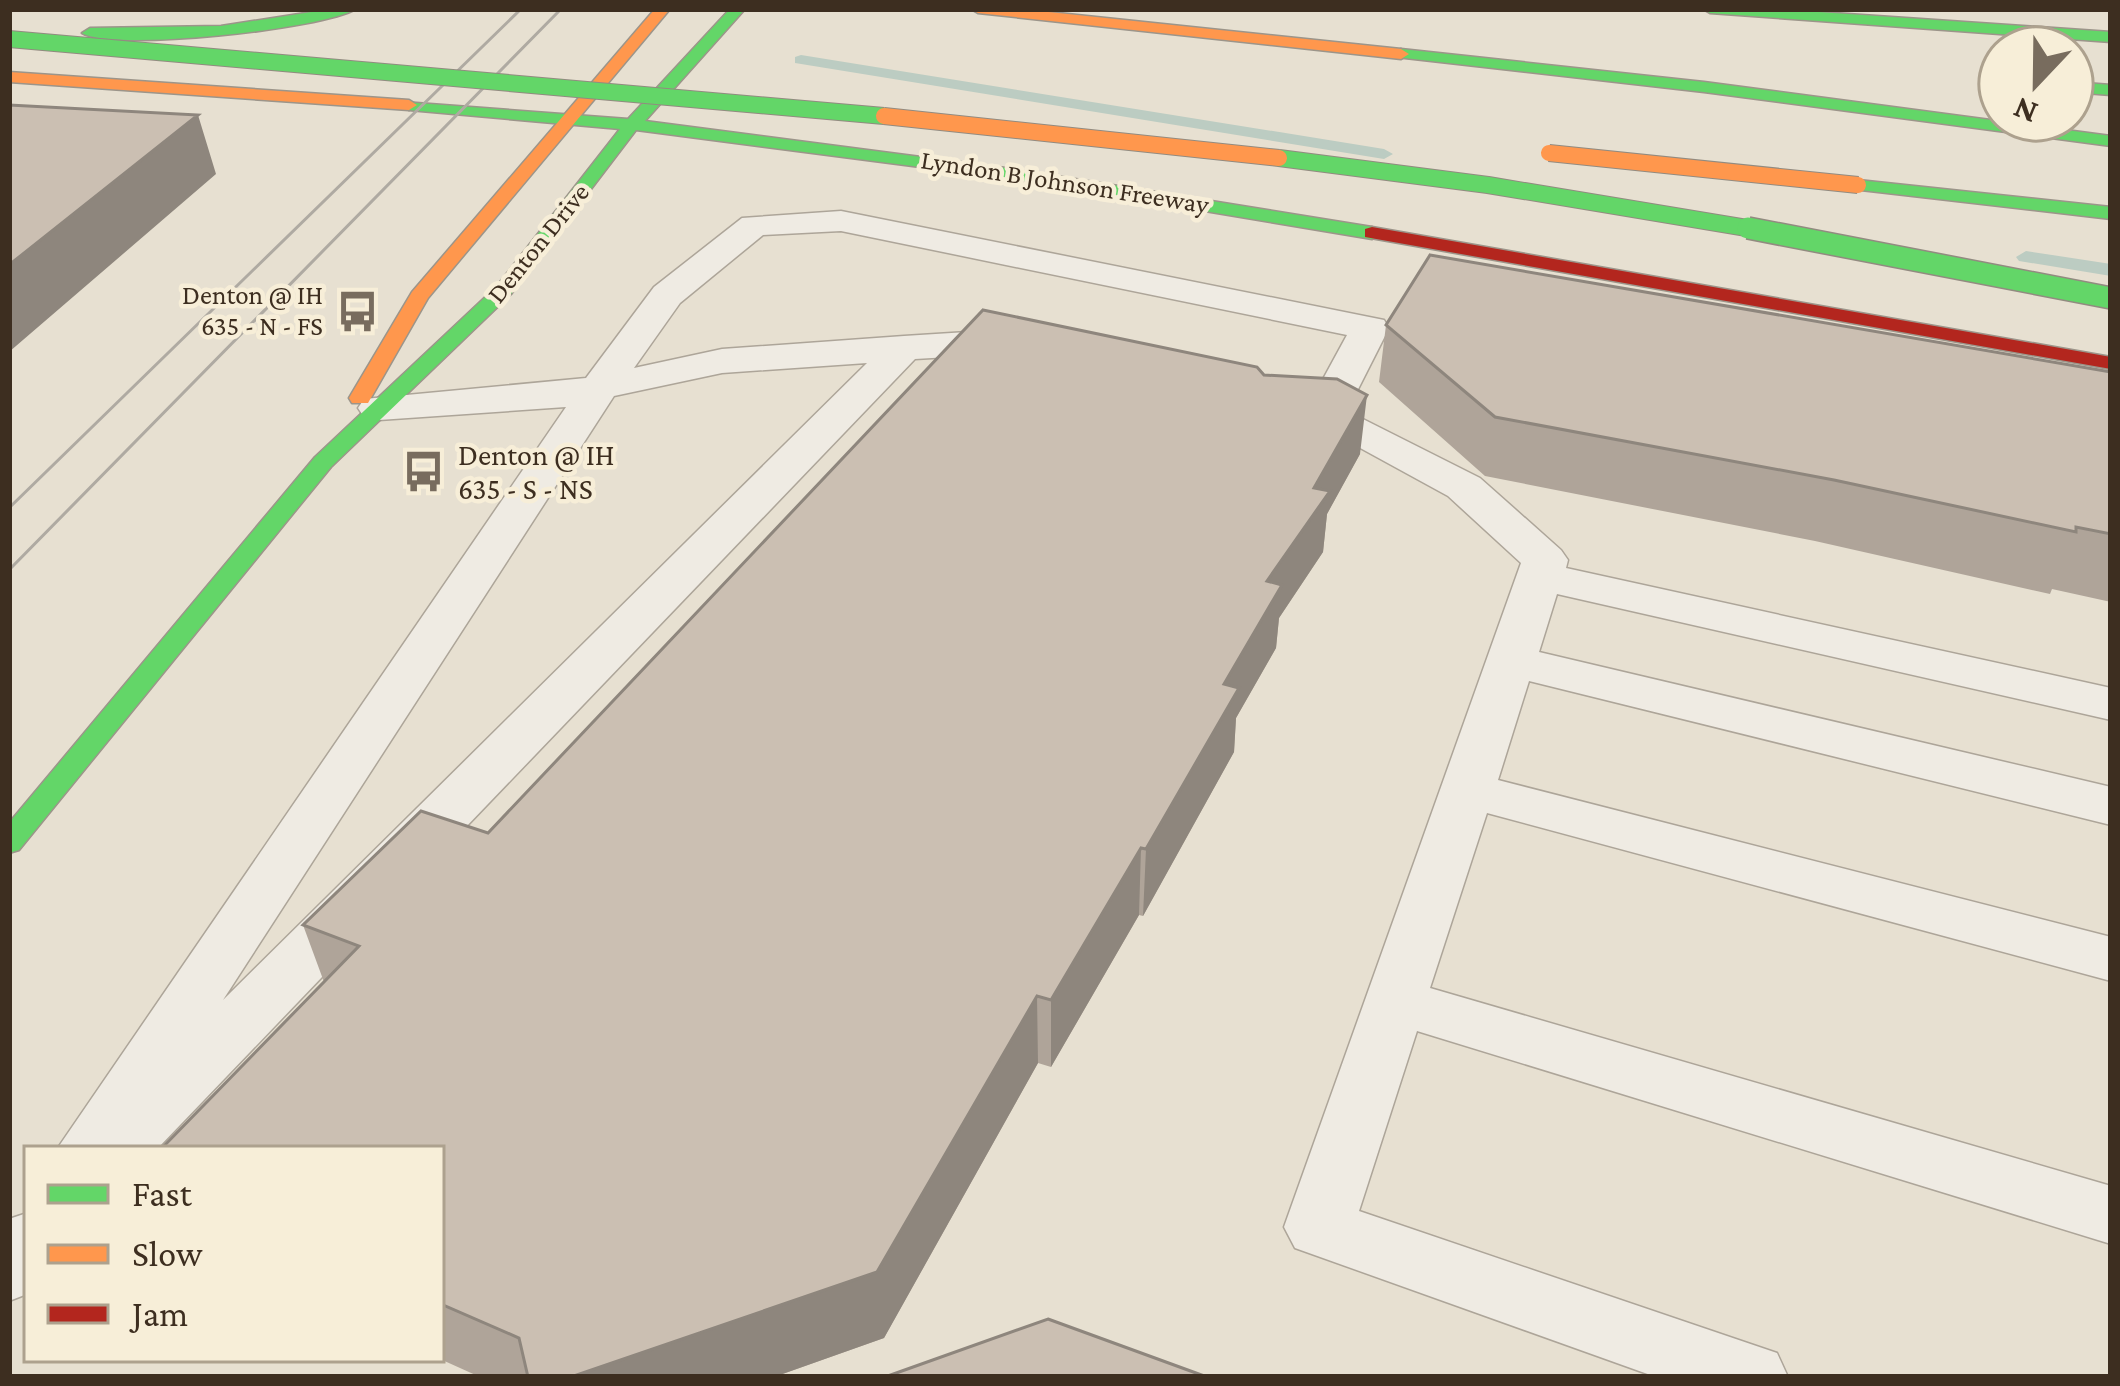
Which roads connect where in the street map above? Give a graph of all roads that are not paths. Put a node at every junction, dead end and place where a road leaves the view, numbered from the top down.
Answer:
1 (349, 9) edge
2 (663, 9) edge
3 (738, 9) edge
4 (978, 9) edge
5 (1034, 9) edge
6 (1710, 9) edge
7 (2080, 9) edge
8 (2111, 11) edge
9 (68, 23) junction
10 (9, 29) edge
11 (2111, 37) edge
12 (336, 38) dead end
13 (9, 39) edge
14 (1678, 56) dead end
15 (575, 60) dead end
16 (15, 82) edge
17 (953, 95) dead end
18 (566, 120) junction
19 (631, 126) junction
20 (2111, 141) edge
21 (1510, 149) dead end
22 (2111, 214) edge
23 (2111, 298) edge
24 (904, 348) junction
25 (1074, 363) edge
26 (2111, 363) edge
27 (600, 387) junction
28 (1255, 403) edge
29 (379, 408) junction
30 (1323, 418) junction
31 (323, 462) junction
32 (1539, 576) junction
33 (1511, 661) junction
34 (2111, 704) edge
35 (1467, 790) junction
36 (2111, 806) edge
37 (9, 843) edge
38 (2111, 959) edge
39 (1395, 1001) junction
40 (92, 1146) edge
41 (118, 1146) edge
42 (2111, 1216) edge
43 (1751, 1377) edge

1 - 9 main road
2 - 18 main road, Denton Drive
3 - 19 main road, Denton Drive
4 - 20 main road
5 - 14 main road
6 - 11 main road
7 - 8 main road
9 - 10 main road
9 - 12 main road
9 - 13 main road
13 - 23 main road, bridge
15 - 17 main road
16 - 18 main road, Lyndon B Johnson Freeway
18 - 19 main road, Lyndon B Johnson Freeway
18 - 31 main road, Denton Drive
19 - 26 main road, Lyndon B Johnson Freeway
19 - 29 main road, Denton Drive
21 - 22 main road, bridge
24 - 25 lane
24 - 27 lane
24 - 41 lane
27 - 29 lane
27 - 30 lane
27 - 40 lane
28 - 30 lane
29 - 31 main road, Denton Drive
30 - 32 lane
31 - 37 main road, Denton Drive
32 - 33 lane
32 - 34 lane
33 - 35 lane
33 - 36 lane
35 - 38 lane
35 - 39 lane
39 - 42 lane
39 - 43 lane

